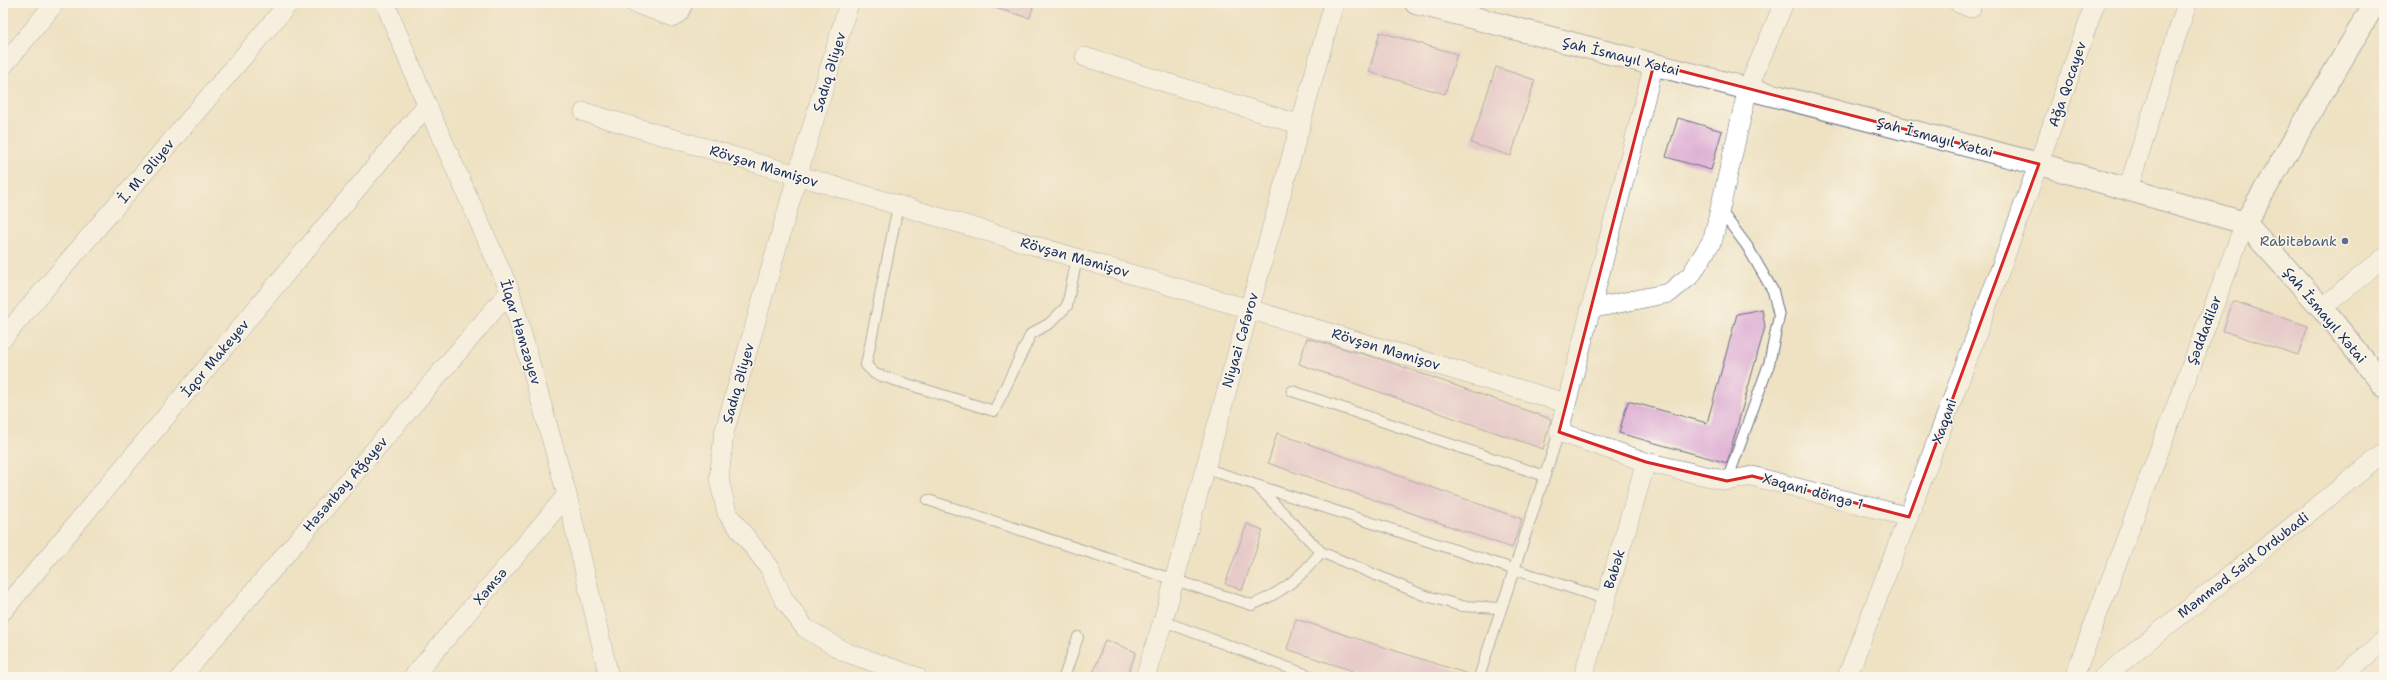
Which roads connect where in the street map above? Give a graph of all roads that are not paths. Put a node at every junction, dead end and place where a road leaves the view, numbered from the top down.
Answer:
1 (55, 3) edge
2 (289, 3) edge
3 (385, 3) edge
4 (634, 3) edge
5 (684, 3) edge
6 (1334, 3) edge
7 (1416, 3) edge
8 (1784, 3) edge
9 (2095, 3) edge
10 (2186, 3) edge
11 (2375, 3) edge
12 (845, 4) edge
13 (1085, 57) dead end
14 (1654, 64) junction
15 (3, 66) edge
16 (1748, 88) junction
17 (427, 105) junction
18 (584, 112) dead end
19 (1301, 125) junction
20 (2039, 164) junction
21 (797, 176) junction
22 (2128, 189) junction
23 (898, 206) junction
24 (1720, 210) junction
25 (2245, 223) junction
26 (1077, 258) junction
27 (2384, 258) edge
28 (510, 291) junction
29 (1250, 308) junction
30 (2322, 308) junction
31 (1590, 309) junction
32 (3, 338) edge
33 (2384, 386) edge
34 (1292, 391) dead end
35 (1566, 402) junction
36 (1559, 432) junction
37 (2384, 453) edge
38 (1646, 462) junction
39 (1204, 468) junction
40 (1545, 476) junction
41 (1728, 481) junction
42 (1258, 486) junction
43 (567, 495) junction
44 (928, 500) dead end
45 (1909, 517) junction
46 (1321, 552) junction
47 (1514, 570) junction
48 (1174, 580) junction
49 (1605, 599) junction
50 (1500, 608) junction
51 (3, 611) edge
52 (1163, 621) junction
53 (1078, 636) dead end
54 (2384, 640) edge
55 (180, 677) edge
56 (413, 677) edge
57 (609, 677) edge
58 (917, 677) edge
59 (1064, 677) edge
60 (1145, 677) edge
61 (1313, 677) edge
62 (1479, 677) edge
63 (1583, 677) edge
64 (1847, 677) edge
65 (2074, 677) edge
66 (2103, 677) edge
67 (2342, 677) edge

1 - 15 street
2 - 32 street, İ. M. Əliyev
3 - 17 street, İlqar Həmzəyev
4 - 5 street
6 - 19 street, Niyazi Cəfərov
7 - 14 main road, Şah İsmayıl Xətai
8 - 16 street
9 - 20 street, Ağa Qocayev
10 - 22 street
11 - 25 main road, Şəddadilər
12 - 21 street, Sadıq Əliyev
13 - 19 street
14 - 16 main road, Şah İsmayıl Xətai
14 - 31 street
16 - 20 main road, Şah İsmayıl Xətai
16 - 24 street
17 - 28 street, İlqar Həmzəyev
17 - 51 street, İqor Makeyev
18 - 21 street, Rövşən Məmişov
19 - 29 street, Niyazi Cəfərov
20 - 22 main road, Şah İsmayıl Xətai
20 - 45 street, Xaqani
21 - 23 street, Rövşən Məmişov
21 - 58 street, Sadıq Əliyev
22 - 25 main road, Şah İsmayıl Xətai
23 - 26 street, Rövşən Məmişov
23 - 26 lane
24 - 31 street
24 - 41 lane
25 - 30 main road, Şah İsmayıl Xətai
25 - 65 street, Şəddadilər
26 - 29 street, Rövşən Məmişov
27 - 30 street
28 - 43 street, İlqar Həmzəyev
28 - 55 street, Həsənbəy Ağayev
29 - 35 street, Rövşən Məmişov
29 - 39 street, Niyazi Cəfərov
30 - 33 main road, Şah İsmayıl Xətai
31 - 35 street
34 - 40 lane
35 - 36 street
36 - 38 street, Xəqani döngə 1
36 - 40 lane
37 - 66 street, Məmməd Səid Ordubadi
38 - 41 street, Xəqani döngə 1
38 - 49 street, Babək
39 - 42 lane
39 - 48 street, Niyazi Cəfərov
40 - 47 lane
41 - 45 street, Xəqani döngə 1
42 - 46 lane
42 - 47 lane
43 - 56 street, Xəmsə
43 - 57 street, İlqar Həmzəyev
44 - 48 lane
45 - 64 street, Xaqani
46 - 48 lane
46 - 50 lane
47 - 49 lane
47 - 50 lane
48 - 52 street, Niyazi Cəfərov
49 - 63 street, Babək
50 - 62 lane
52 - 60 street, Niyazi Cəfərov
52 - 61 lane
53 - 59 lane
54 - 67 street

